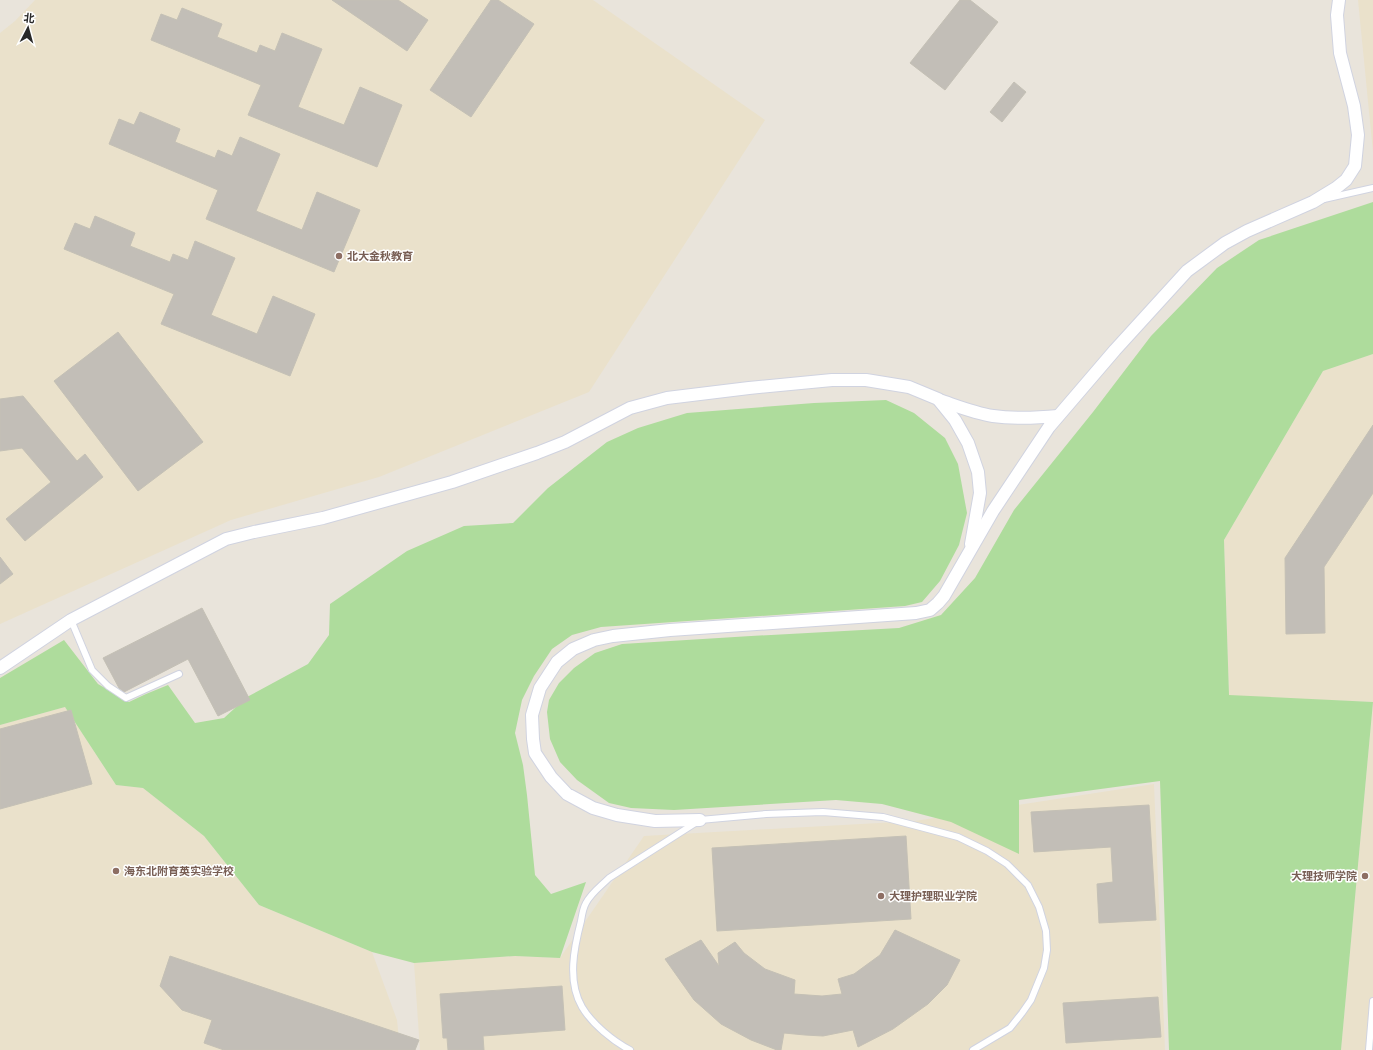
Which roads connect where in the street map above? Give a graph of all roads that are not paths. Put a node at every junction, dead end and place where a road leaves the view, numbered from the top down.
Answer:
1 (1339, 0) edge
2 (1373, 188) edge
3 (1313, 202) junction
4 (938, 399) junction
5 (1058, 416) junction
6 (969, 554) junction
7 (71, 620) junction
8 (0, 668) edge
9 (179, 674) dead end
10 (700, 820) junction
11 (1373, 1000) edge
12 (630, 1050) edge
13 (973, 1050) edge
14 (1369, 1050) edge

1 - 3 street
2 - 3 lane
3 - 5 street
4 - 5 street
4 - 6 street
4 - 7 street
5 - 6 street
6 - 10 street
7 - 8 street
7 - 9 lane
10 - 12 lane
10 - 13 lane
11 - 14 lane

